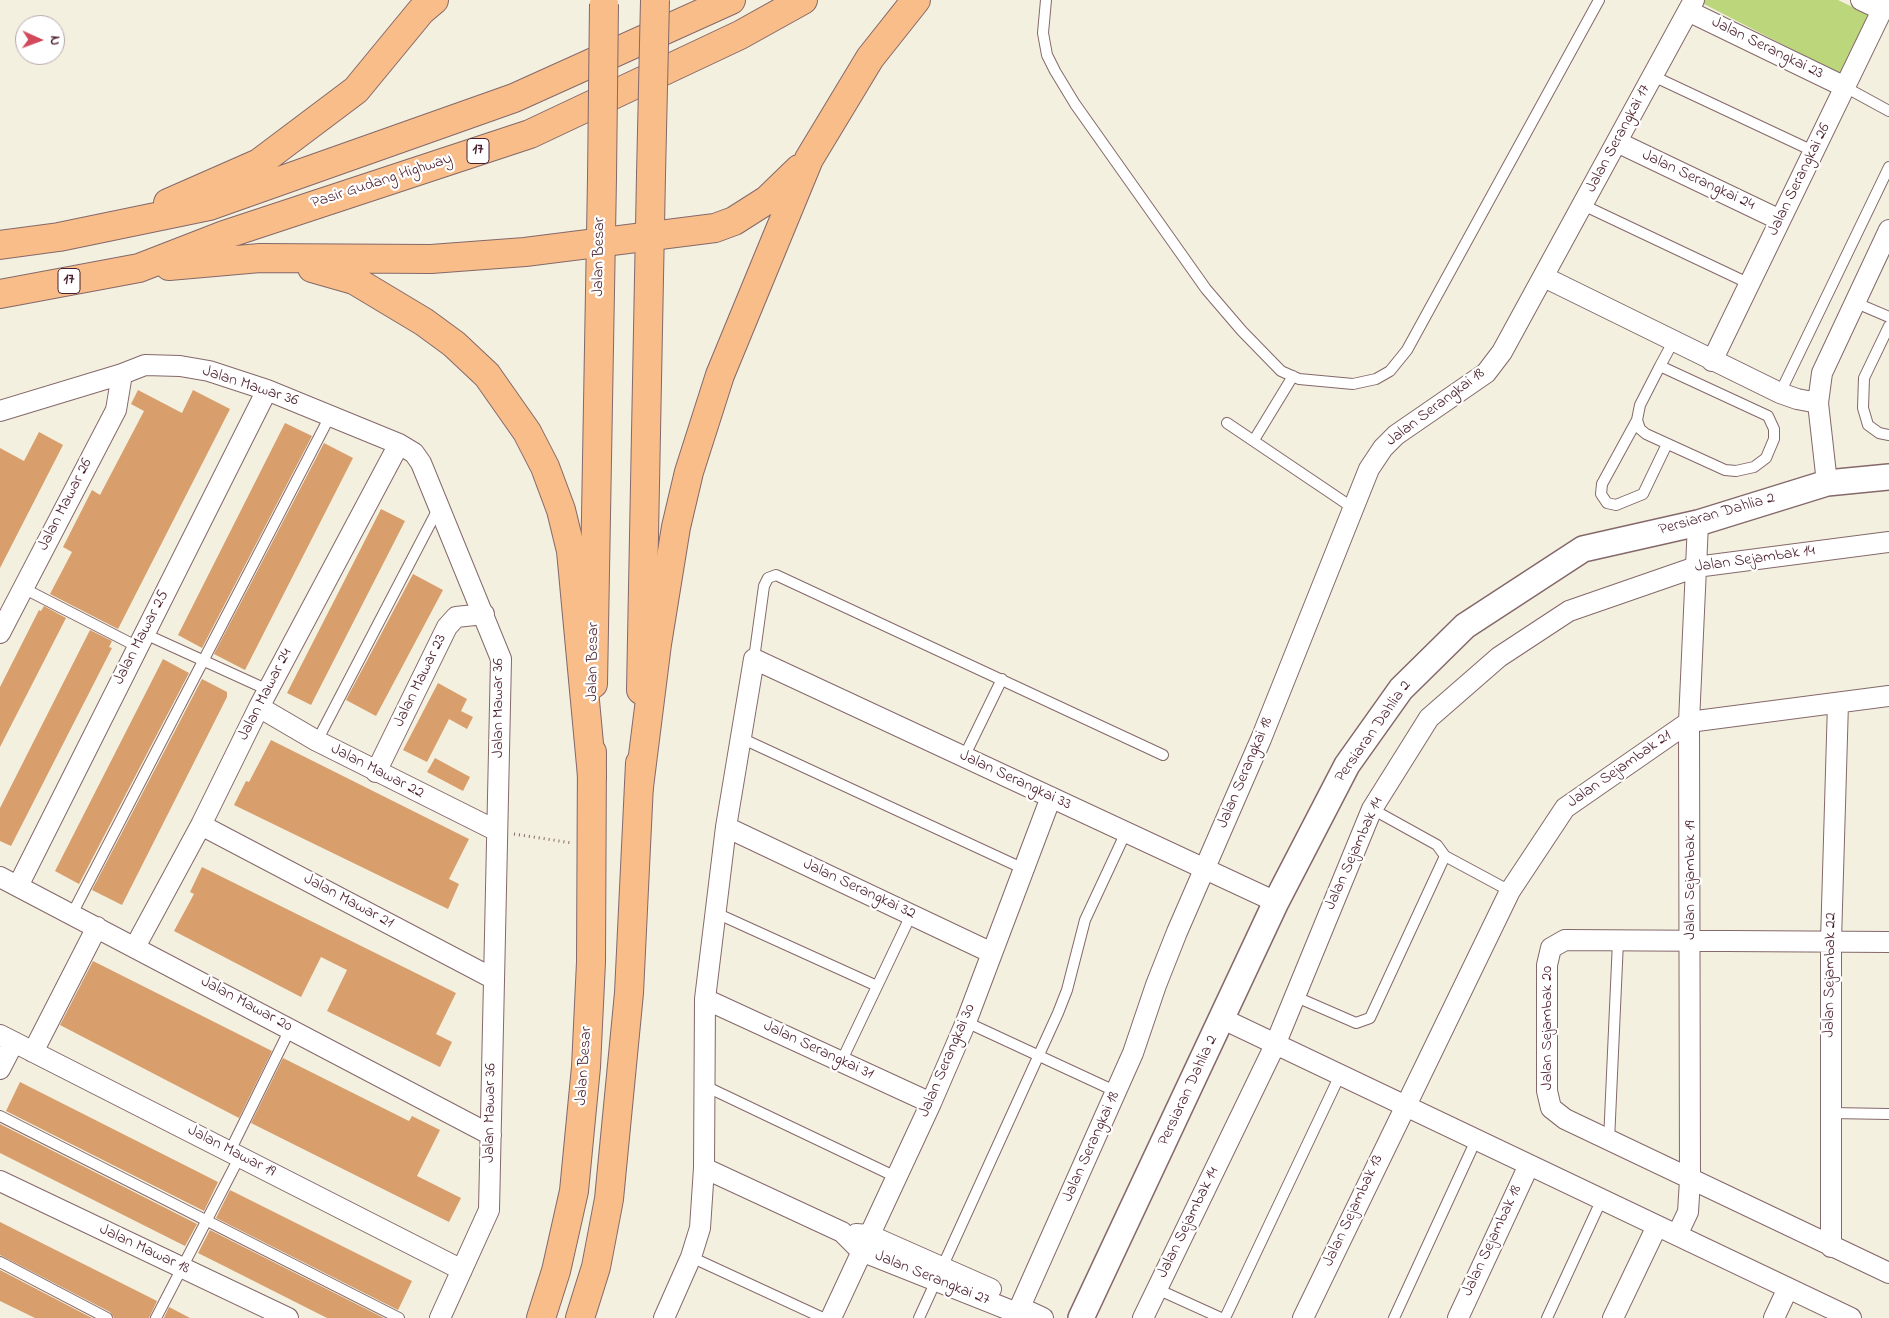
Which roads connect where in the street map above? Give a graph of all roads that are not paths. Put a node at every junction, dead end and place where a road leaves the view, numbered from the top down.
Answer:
1 (655, 0) edge
2 (731, 0) edge
3 (803, 0) edge
4 (916, 0) edge
5 (1046, 0) edge
6 (1599, 0) edge
7 (1861, 0) edge
8 (604, 2) edge
9 (428, 4) edge
10 (1691, 5) edge
11 (1885, 5) edge
12 (1652, 76) junction
13 (1845, 87) junction
14 (1889, 111) edge
15 (1617, 142) junction
16 (1814, 151) junction
17 (808, 159) junction
18 (1889, 167) edge
19 (1583, 205) junction
20 (1780, 220) junction
21 (1889, 230) edge
22 (650, 236) junction
23 (59, 237) junction
24 (600, 243) junction
25 (0, 245) edge
26 (260, 258) junction
27 (139, 268) junction
28 (1544, 277) junction
29 (1750, 284) junction
30 (0, 294) edge
31 (1854, 302) junction
32 (1889, 317) edge
33 (1889, 326) edge
34 (1673, 342) junction
35 (1712, 361) junction
36 (1660, 366) junction
37 (122, 374) junction
38 (1293, 376) junction
39 (267, 390) junction
40 (1780, 393) junction
41 (1818, 403) junction
42 (0, 411) edge
43 (330, 416) junction
44 (1636, 420) junction
45 (1228, 423) dead end
46 (1889, 435) edge
47 (1254, 440) junction
48 (399, 444) junction
49 (1667, 444) junction
50 (1889, 477) edge
51 (1827, 483) junction
52 (439, 507) junction
53 (1353, 508) junction
54 (1698, 523) junction
55 (1889, 542) edge
56 (1696, 567) junction
57 (23, 588) junction
58 (484, 614) junction
59 (0, 633) edge
60 (141, 640) junction
61 (754, 659) junction
62 (204, 661) junction
63 (1002, 679) junction
64 (1889, 696) edge
65 (263, 699) junction
66 (1838, 702) junction
67 (1689, 722) junction
68 (741, 738) junction
69 (317, 741) junction
70 (1163, 755) dead end
71 (964, 757) junction
72 (376, 772) junction
73 (592, 776) junction
74 (639, 787) junction
75 (1051, 797) junction
76 (1372, 809) junction
77 (201, 825) junction
78 (726, 827) junction
79 (497, 831) junction
80 (1126, 832) junction
81 (1445, 856) junction
82 (1024, 869) junction
83 (1204, 869) junction
84 (0, 877) edge
85 (18, 886) junction
86 (1510, 891) junction
87 (1276, 902) junction
88 (716, 913) junction
89 (72, 914) junction
90 (911, 914) junction
91 (97, 927) junction
92 (1618, 941) junction
93 (1831, 941) junction
94 (1691, 942) junction
95 (1889, 942) edge
96 (135, 947) junction
97 (992, 953) junction
98 (494, 979) junction
99 (877, 986) junction
100 (1294, 996) junction
101 (705, 999) junction
102 (1223, 1019) junction
103 (966, 1022) junction
104 (290, 1029) junction
105 (7, 1039) edge
106 (1275, 1045) junction
107 (33, 1052) junction
108 (1038, 1054) junction
109 (841, 1062) junction
110 (0, 1069) edge
111 (1340, 1075) junction
112 (705, 1086) junction
113 (1117, 1092) junction
114 (931, 1103) junction
115 (1405, 1105) junction
116 (1831, 1113) junction
117 (1889, 1114) edge
118 (0, 1116) edge
119 (491, 1135) junction
120 (1476, 1140) junction
121 (1609, 1141) junction
122 (235, 1153) junction
123 (1529, 1165) junction
124 (704, 1168) junction
125 (896, 1177) junction
126 (1690, 1180) junction
127 (0, 1181) edge
128 (1601, 1201) junction
129 (206, 1220) junction
130 (1658, 1226) junction
131 (1677, 1235) junction
132 (865, 1243) junction
133 (1831, 1247) junction
134 (691, 1257) junction
135 (0, 1262) edge
136 (181, 1267) junction
137 (462, 1270) junction
138 (1889, 1273) edge
139 (939, 1274) junction
140 (1788, 1288) junction
141 (1157, 1289) junction
142 (1025, 1312) edge
143 (107, 1318) edge
144 (156, 1318) edge
145 (288, 1318) edge
146 (399, 1318) edge
147 (440, 1318) edge
148 (540, 1318) edge
149 (580, 1318) edge
150 (664, 1318) edge
151 (823, 1318) edge
152 (831, 1318) edge
153 (919, 1318) edge
154 (1081, 1318) edge
155 (1143, 1318) edge
156 (1223, 1318) edge
157 (1303, 1318) edge
158 (1394, 1318) edge
159 (1458, 1318) edge
160 (1547, 1318) edge
161 (1613, 1318) edge
162 (1774, 1318) edge
163 (1851, 1318) edge

1 - 22 main road, bridge
2 - 23 main road, Pasir Gudang Highway / 17
3 - 27 main road, Pasir Gudang Highway / 17
4 - 17 main road
5 - 38 lane
6 - 38 lane
7 - 11 street
8 - 24 main road, Jalan Besar, bridge
9 - 23 main road
10 - 12 street, Jalan Serangkai 17
10 - 13 street, Jalan Serangkai 23
11 - 13 street, Jalan Serangkai 26
12 - 15 street, Jalan Serangkai 17
12 - 16 lane
13 - 14 lane
13 - 16 street, Jalan Serangkai 26
15 - 19 street, Jalan Serangkai 17
15 - 20 street, Jalan Serangkai 24
16 - 20 street, Jalan Serangkai 26
17 - 22 main road
17 - 74 main road
18 - 40 lane
19 - 28 street, Jalan Serangkai 17
19 - 29 lane
20 - 29 street, Jalan Serangkai 26
21 - 31 street
22 - 24 main road
22 - 74 main road
23 - 25 main road, Pasir Gudang Highway / 17
24 - 26 main road
24 - 73 main road, Jalan Besar
26 - 27 main road
26 - 73 main road
27 - 30 main road, Pasir Gudang Highway / 17
28 - 34 street
28 - 53 street, Jalan Serangkai 18
29 - 35 street, Jalan Serangkai 26
31 - 32 lane
31 - 41 street
33 - 46 lane
34 - 35 street
34 - 36 lane
35 - 40 street
36 - 44 lane
36 - 49 lane
37 - 39 street, Jalan Mawar 36
37 - 42 street, Jalan Mawar 36
37 - 57 street, Jalan Mawar 26
38 - 47 lane
39 - 43 street, Jalan Mawar 36
39 - 60 street, Jalan Mawar 25
40 - 41 street
41 - 51 street
43 - 48 street, Jalan Mawar 36
43 - 62 lane
44 - 49 lane
44 - 49 lane
45 - 47 lane
47 - 53 lane
48 - 52 street, Jalan Mawar 36
48 - 65 street, Jalan Mawar 24
50 - 51 street, Persiaran Dahlia 2
51 - 54 street, Persiaran Dahlia 2
52 - 58 street, Jalan Mawar 36
52 - 69 lane
53 - 83 street, Jalan Serangkai 18
54 - 56 street, Jalan Sejambak 19
54 - 87 street, Persiaran Dahlia 2
55 - 56 street, Jalan Sejambak 14
56 - 67 street, Jalan Sejambak 19
56 - 76 street, Jalan Sejambak 14
57 - 59 street, Jalan Mawar 26
57 - 60 lane
58 - 72 street, Jalan Mawar 23
58 - 79 street, Jalan Mawar 36
60 - 62 lane
60 - 85 street, Jalan Mawar 25
61 - 63 lane
61 - 68 street
61 - 71 street, Jalan Serangkai 33
62 - 65 lane
62 - 89 lane
63 - 70 lane
63 - 71 lane
64 - 66 street, Jalan Sejambak 21
65 - 69 street, Jalan Mawar 22
65 - 77 street, Jalan Mawar 24
66 - 67 street, Jalan Sejambak 21
66 - 93 street, Jalan Sejambak 22
67 - 86 street, Jalan Sejambak 21
67 - 94 street, Jalan Sejambak 19
68 - 78 street
68 - 82 lane
69 - 72 street, Jalan Mawar 22
71 - 75 street, Jalan Serangkai 33
72 - 79 street, Jalan Mawar 22
73 - 148 main road, Jalan Besar
74 - 149 main road
75 - 80 street, Jalan Serangkai 33
75 - 82 street, Jalan Serangkai 30
76 - 81 lane
76 - 100 street, Jalan Sejambak 14
77 - 96 street, Jalan Mawar 24
77 - 98 street, Jalan Mawar 21
78 - 88 street
78 - 90 street, Jalan Serangkai 32
79 - 98 street, Jalan Mawar 36
80 - 83 street, Jalan Serangkai 33
80 - 108 lane
81 - 86 lane
81 - 100 lane
82 - 97 street, Jalan Serangkai 30
83 - 87 street, Jalan Serangkai 33
83 - 113 street, Jalan Serangkai 18
84 - 85 street, Jalan Mawar 20
85 - 89 street, Jalan Mawar 20
86 - 115 street, Jalan Sejambak 21
87 - 102 street, Persiaran Dahlia 2
88 - 99 lane
88 - 101 street
89 - 91 street, Jalan Mawar 20
90 - 97 street, Jalan Serangkai 32
90 - 99 lane
91 - 96 street, Jalan Mawar 20
91 - 107 street
92 - 94 street
92 - 121 lane
92 - 121 street, Jalan Sejambak 20
93 - 94 street
93 - 95 street
93 - 116 street, Jalan Sejambak 22
94 - 126 street, Jalan Sejambak 19
96 - 104 street, Jalan Mawar 20
97 - 103 street, Jalan Serangkai 30
98 - 119 street, Jalan Mawar 36
99 - 109 lane
100 - 106 street, Jalan Sejambak 14
101 - 109 street, Jalan Serangkai 31
101 - 112 street
102 - 106 street
102 - 154 street, Persiaran Dahlia 2
103 - 108 lane
103 - 114 street, Jalan Serangkai 30
104 - 119 street, Jalan Mawar 20
104 - 122 lane
105 - 107 street, Jalan Mawar 19
105 - 110 street
106 - 111 street
106 - 141 street, Jalan Sejambak 14
107 - 122 street, Jalan Mawar 19
108 - 113 lane
108 - 139 lane
109 - 114 street, Jalan Serangkai 31
111 - 115 street
111 - 156 lane
112 - 124 street
112 - 125 lane
113 - 142 street, Jalan Serangkai 18
114 - 125 street, Jalan Serangkai 30
115 - 120 street
115 - 157 street, Jalan Sejambak 13
116 - 117 lane
116 - 133 street, Jalan Sejambak 22
118 - 129 lane
119 - 137 street, Jalan Mawar 36
120 - 123 street
120 - 158 lane
121 - 126 street
122 - 129 lane
122 - 137 street, Jalan Mawar 19
123 - 128 street
123 - 159 street, Jalan Sejambak 18
124 - 132 street, Jalan Serangkai 27
124 - 134 street
125 - 132 street, Jalan Serangkai 30
126 - 131 street, Jalan Sejambak 19
126 - 133 street
127 - 136 street, Jalan Mawar 18
128 - 130 street
128 - 160 lane
129 - 136 lane
129 - 146 lane
130 - 131 street
130 - 161 street
131 - 140 street
132 - 139 street, Jalan Serangkai 27
132 - 152 street, Jalan Serangkai 30
133 - 138 street
134 - 150 street
134 - 151 lane
135 - 143 lane
136 - 144 lane
136 - 145 street, Jalan Mawar 18
137 - 147 street, Jalan Mawar 36
139 - 142 street, Jalan Serangkai 27
139 - 153 lane
140 - 162 street
140 - 163 street
141 - 155 street, Jalan Sejambak 14
141 - 156 lane

